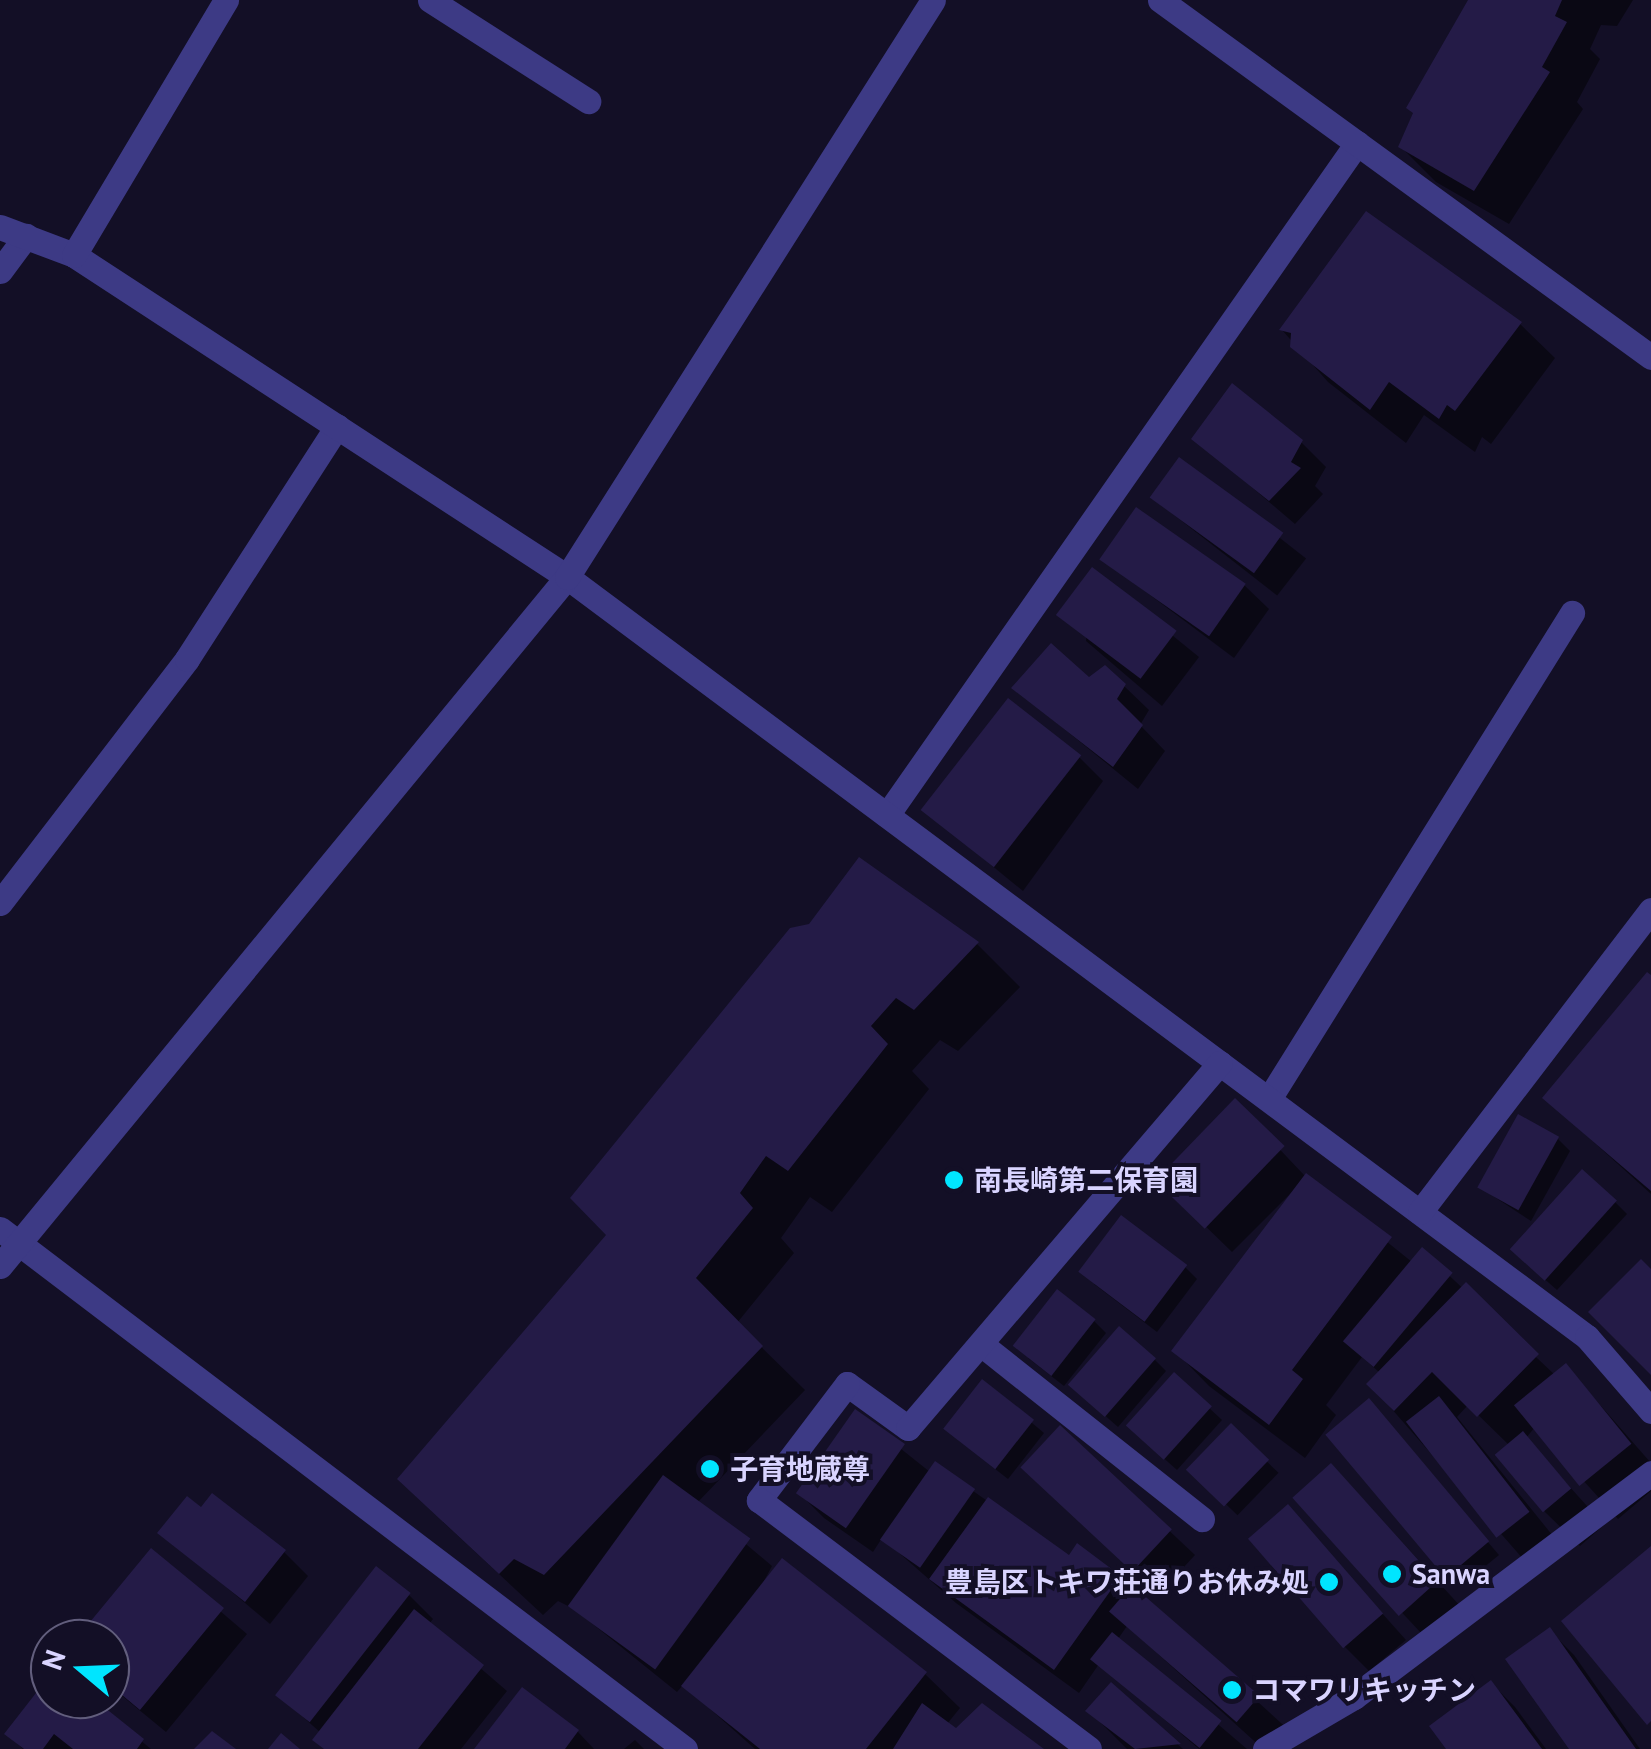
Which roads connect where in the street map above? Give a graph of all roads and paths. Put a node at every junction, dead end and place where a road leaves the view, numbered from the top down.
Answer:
1 (226, 0) edge
2 (430, 0) edge
3 (933, 0) edge
4 (1160, 0) edge
5 (588, 102) dead end
6 (1357, 143) junction
7 (0, 227) edge
8 (26, 236) junction
9 (74, 255) junction
10 (0, 271) edge
11 (1651, 357) edge
12 (337, 426) junction
13 (566, 577) junction
14 (1572, 613) dead end
15 (887, 815) junction
16 (0, 903) edge
17 (1651, 910) edge
18 (1220, 1064) junction
19 (1268, 1099) junction
20 (1420, 1212) junction
21 (0, 1229) edge
22 (22, 1246) junction
23 (0, 1266) edge
24 (981, 1344) junction
25 (1651, 1411) edge
26 (1651, 1473) edge
27 (1202, 1519) dead end
28 (685, 1749) edge
29 (1090, 1749) edge
30 (1266, 1749) edge

1 - 9 street
2 - 5 street
3 - 13 street
4 - 6 street
6 - 11 street
6 - 15 street
7 - 8 street
8 - 9 street
8 - 10 street
9 - 12 street
12 - 13 street
12 - 16 street
13 - 15 street
13 - 22 street
14 - 19 street
15 - 18 street
17 - 20 street
18 - 19 street
18 - 24 street
19 - 20 street
20 - 25 street
21 - 22 street
22 - 23 street
22 - 28 street
24 - 27 street
24 - 29 street
26 - 30 street

